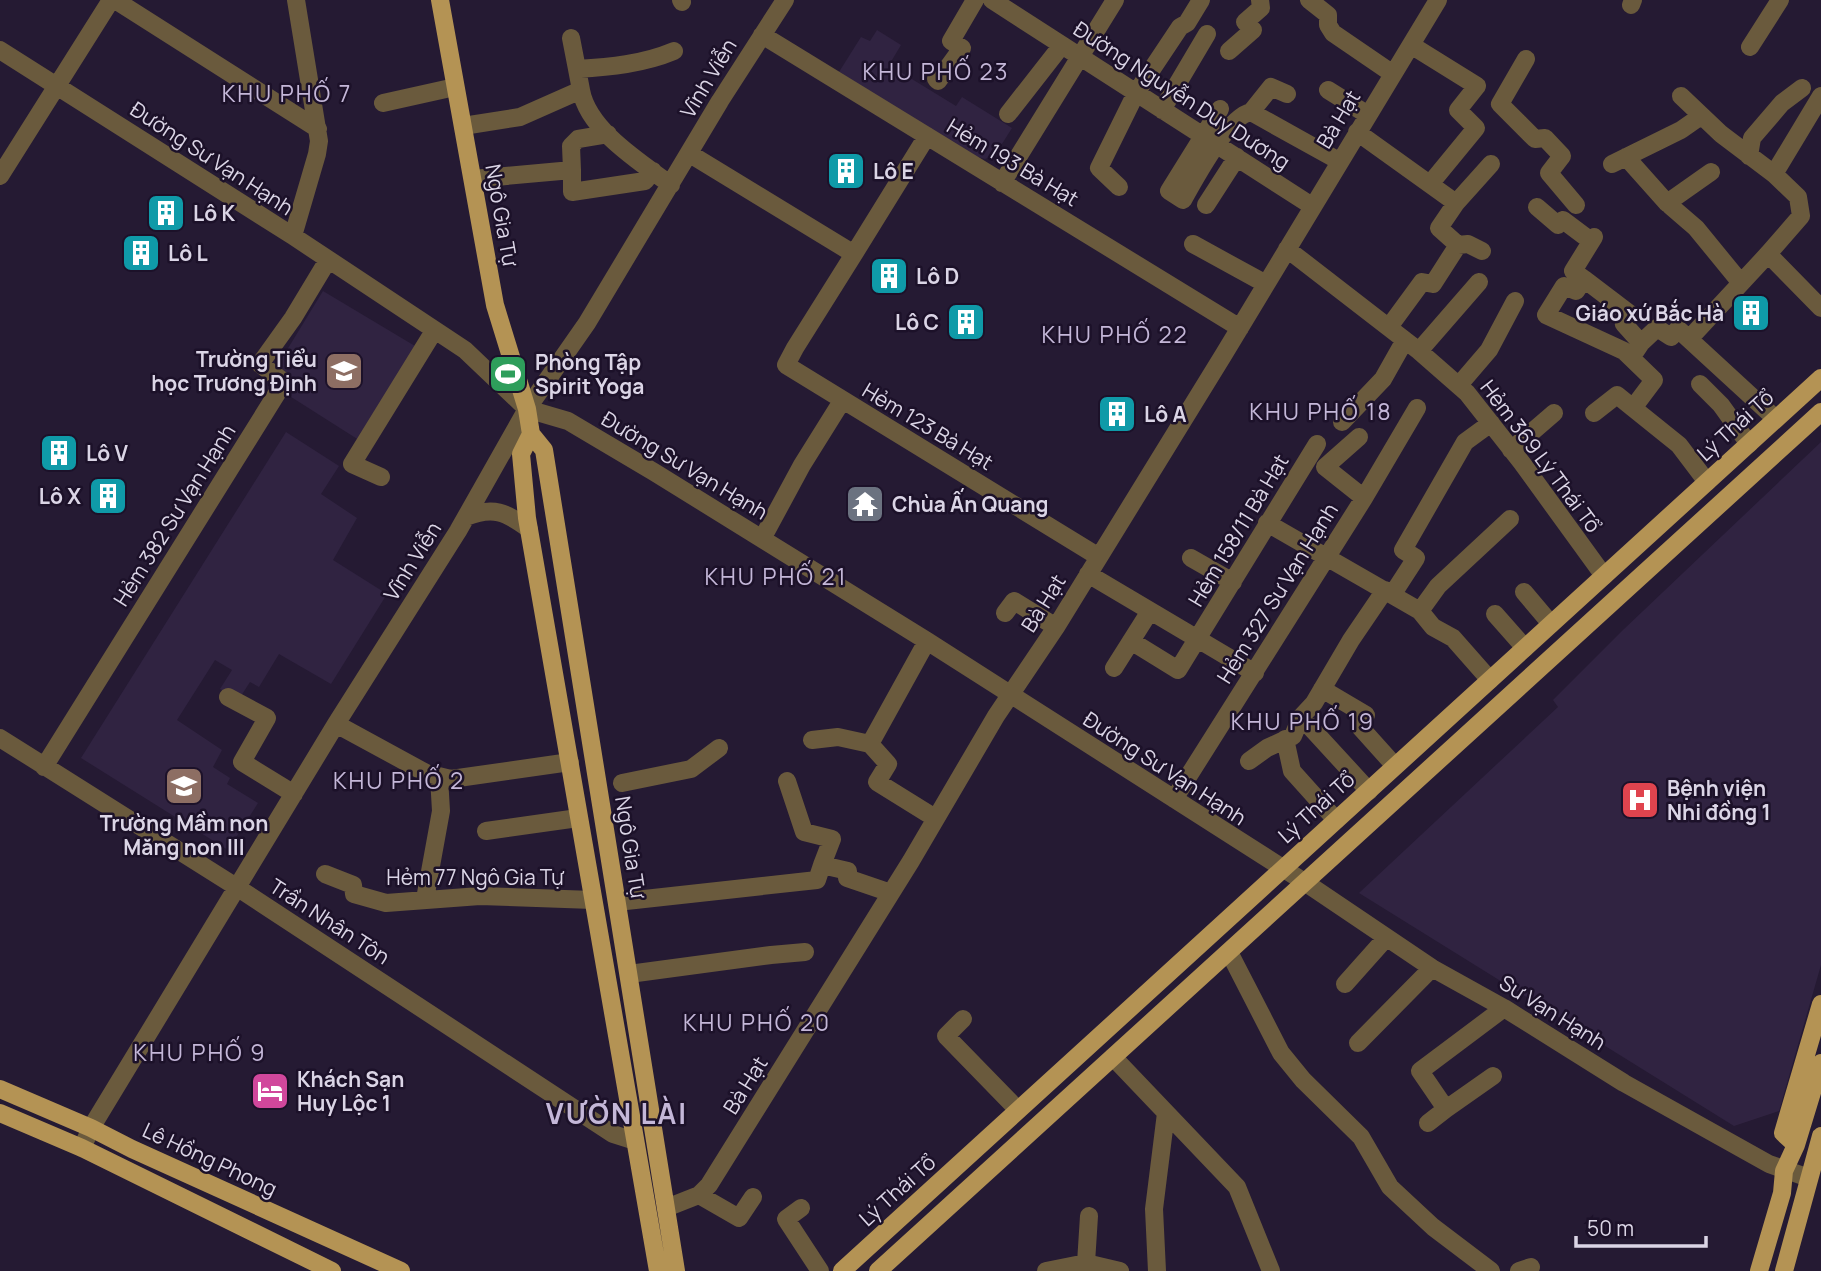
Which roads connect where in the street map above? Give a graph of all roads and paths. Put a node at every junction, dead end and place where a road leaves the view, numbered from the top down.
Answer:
1 (113, 0) edge
2 (296, 0) edge
3 (440, 0) edge
4 (785, 0) edge
5 (975, 0) edge
6 (992, 0) edge
7 (1115, 0) edge
8 (1201, 0) edge
9 (1309, 0) edge
10 (1338, 0) edge
11 (1438, 0) edge
12 (1780, 0) edge
13 (1261, 4) edge
14 (1328, 16) junction
15 (1190, 17) junction
16 (1207, 34) junction
17 (762, 35) junction
18 (570, 38) dead end
19 (1062, 45) junction
20 (1411, 45) junction
21 (1750, 47) dead end
22 (0, 50) edge
23 (674, 51) dead end
24 (1080, 57) junction
25 (1526, 59) dead end
26 (577, 69) junction
27 (1393, 74) junction
28 (936, 79) dead end
29 (57, 86) junction
30 (456, 87) junction
31 (1802, 88) dead end
32 (581, 90) junction
33 (1328, 90) dead end
34 (1136, 93) junction
35 (1287, 94) dead end
36 (1681, 96) dead end
37 (1821, 96) edge
38 (383, 103) dead end
39 (1220, 109) dead end
40 (1162, 110) junction
41 (1251, 112) junction
42 (1008, 114) dead end
43 (1368, 115) junction
44 (1701, 117) junction
45 (463, 126) junction
46 (318, 129) junction
47 (1357, 132) junction
48 (608, 134) junction
49 (927, 136) junction
50 (1210, 140) junction
51 (690, 154) junction
52 (1749, 156) junction
53 (1237, 158) junction
54 (1339, 161) junction
55 (1492, 164) dead end
56 (572, 170) junction
57 (653, 172) junction
58 (1712, 172) dead end
59 (1774, 174) junction
60 (0, 176) edge
61 (473, 179) junction
62 (1002, 183) junction
63 (1430, 184) junction
64 (670, 186) junction
65 (1119, 187) dead end
66 (1176, 195) dead end
67 (1455, 203) junction
68 (1667, 203) junction
69 (1206, 205) dead end
70 (1576, 205) dead end
71 (1312, 206) junction
72 (1536, 207) dead end
73 (292, 236) junction
74 (1193, 244) dead end
75 (1458, 245) junction
76 (1287, 249) junction
77 (1482, 251) dead end
78 (854, 254) junction
79 (1768, 254) junction
80 (328, 260) junction
81 (1584, 279) junction
82 (1479, 282) dead end
83 (1741, 283) junction
84 (1266, 285) junction
85 (1515, 301) dead end
86 (1821, 308) edge
87 (1389, 327) junction
88 (1240, 328) junction
89 (434, 331) junction
90 (1689, 339) junction
91 (1412, 346) junction
92 (1636, 350) junction
93 (1821, 378) edge
94 (1700, 384) dead end
95 (1459, 386) junction
96 (842, 401) junction
97 (1417, 408) dead end
98 (1633, 408) junction
99 (527, 409) junction
100 (1821, 412) edge
101 (1554, 413) dead end
102 (1594, 413) dead end
103 (1776, 419) junction
104 (1342, 422) dead end
105 (1491, 423) junction
106 (531, 434) junction
107 (1359, 437) dead end
108 (1317, 444) dead end
109 (1749, 444) junction
110 (1511, 450) junction
111 (381, 477) dead end
112 (1710, 479) junction
113 (1731, 496) junction
114 (1364, 498) junction
115 (466, 517) junction
116 (1510, 519) dead end
117 (1267, 523) junction
118 (529, 528) junction
119 (762, 539) junction
120 (1328, 556) junction
121 (1099, 557) junction
122 (1191, 558) dead end
123 (1088, 574) junction
124 (1604, 576) junction
125 (1233, 582) junction
126 (1524, 592) dead end
127 (1388, 593) junction
128 (1150, 611) junction
129 (1420, 611) junction
130 (1005, 613) dead end
131 (1495, 614) dead end
132 (1551, 624) junction
133 (1056, 627) junction
134 (1198, 639) junction
135 (1131, 640) junction
136 (927, 641) junction
137 (1525, 648) junction
138 (1114, 668) dead end
139 (1255, 673) junction
140 (1490, 680) junction
141 (1322, 689) junction
142 (1011, 695) junction
143 (228, 696) dead end
144 (1301, 718) junction
145 (336, 724) junction
146 (0, 738) edge
147 (1285, 739) junction
148 (812, 740) dead end
149 (870, 744) junction
150 (719, 748) dead end
151 (1249, 761) dead end
152 (570, 762) junction
153 (1395, 766) junction
154 (44, 767) junction
155 (439, 776) junction
156 (787, 781) dead end
157 (622, 783) dead end
158 (1369, 791) junction
159 (295, 794) junction
160 (1174, 799) junction
161 (578, 818) junction
162 (935, 818) junction
163 (1336, 820) junction
164 (486, 831) dead end
165 (822, 865) junction
166 (1282, 869) junction
167 (325, 874) dead end
168 (1306, 883) junction
169 (238, 888) junction
170 (891, 893) junction
171 (425, 899) junction
172 (593, 900) junction
173 (617, 902) junction
174 (1386, 938) junction
175 (1229, 952) junction
176 (805, 953) dead end
177 (1432, 968) junction
178 (629, 974) junction
179 (1345, 984) dead end
180 (1821, 1004) edge
181 (1504, 1008) junction
182 (963, 1019) dead end
183 (1358, 1043) dead end
184 (1113, 1058) junction
185 (1821, 1063) edge
186 (1493, 1076) dead end
187 (0, 1088) edge
188 (1810, 1091) edge
189 (1446, 1109) junction
190 (1018, 1110) junction
191 (0, 1113) edge
192 (1166, 1113) junction
193 (1428, 1123) dead end
194 (91, 1128) junction
195 (1821, 1136) edge
196 (635, 1141) junction
197 (82, 1148) junction
198 (1784, 1171) junction
199 (1809, 1178) junction
200 (699, 1195) junction
201 (753, 1197) dead end
202 (666, 1208) junction
203 (801, 1208) dead end
204 (1089, 1216) dead end
205 (1086, 1263) junction
206 (332, 1271) edge
207 (401, 1271) edge
208 (658, 1271) edge
209 (676, 1271) edge
210 (820, 1271) edge
211 (842, 1271) edge
212 (878, 1271) edge
213 (1046, 1271) edge
214 (1120, 1271) edge
215 (1157, 1271) edge
216 (1271, 1271) edge
217 (1491, 1271) edge
218 (1759, 1271) edge
219 (1784, 1271) edge

1 - 29 street
1 - 46 street
2 - 46 street
3 - 30 main road, Ngô Gia Tự
4 - 17 street, Vĩnh Viễn
5 - 28 street
6 - 19 street, Đường Nguyễn Duy Dương
7 - 24 street
8 - 15 street
9 - 14 street
10 - 14 street
11 - 20 street, Bà Hạt
12 - 21 street
13 - 16 street
14 - 27 street
15 - 16 street
15 - 34 street
16 - 40 street
17 - 49 street, Hẻm 193 Bà Hạt
17 - 51 street, Vĩnh Viễn
18 - 26 street
19 - 24 street, Đường Nguyễn Duy Dương
19 - 42 street
20 - 27 street, Bà Hạt
20 - 63 street
22 - 29 street, Đường Sư Vạn Hạnh
23 - 26 street
24 - 34 street, Đường Nguyễn Duy Dương
24 - 62 street
25 - 70 street
26 - 32 street
27 - 43 street, Bà Hạt
29 - 60 street
29 - 73 street, Đường Sư Vạn Hạnh
30 - 38 street
30 - 45 main road, Ngô Gia Tự
31 - 52 street
32 - 45 street
32 - 48 street
33 - 43 street
34 - 40 street, Đường Nguyễn Duy Dương
34 - 65 street
35 - 41 street
36 - 44 street
37 - 59 street
39 - 50 street
40 - 50 street, Đường Nguyễn Duy Dương
41 - 50 street
41 - 54 street
43 - 47 street, Bà Hạt
44 - 52 street
44 - 68 street
45 - 61 main road, Ngô Gia Tự
46 - 73 street
47 - 54 street, Bà Hạt
47 - 63 street
48 - 56 street
48 - 57 street
49 - 62 street, Hẻm 193 Bà Hạt
49 - 78 street
50 - 53 street, Đường Nguyễn Duy Dương
50 - 66 street
51 - 64 street, Vĩnh Viễn
51 - 78 street
52 - 59 street
53 - 69 street
53 - 71 street, Đường Nguyễn Duy Dương
54 - 71 street, Bà Hạt
55 - 67 street
56 - 57 street
56 - 61 street
57 - 64 street
58 - 68 street
59 - 79 street
61 - 99 main road, Ngô Gia Tự
62 - 88 street, Hẻm 193 Bà Hạt
63 - 67 street
64 - 99 street, Vĩnh Viễn
67 - 75 street
68 - 83 street
71 - 76 street, Bà Hạt
72 - 81 street
73 - 80 street, Đường Sư Vạn Hạnh
74 - 84 street
75 - 77 street
75 - 87 street
76 - 84 street, Bà Hạt
76 - 87 street, Hẻm 369 Lý Thái Tổ
78 - 96 street, Hẻm 123 Bà Hạt
79 - 83 street
79 - 86 street
80 - 89 street, Đường Sư Vạn Hạnh
80 - 154 street, Hẻm 382 Sư Vạn Hạnh
81 - 92 street
81 - 92 street
82 - 91 street
83 - 90 street
84 - 88 street, Bà Hạt
85 - 95 street
87 - 91 street, Hẻm 369 Lý Thái Tổ
88 - 121 street, Bà Hạt
89 - 99 street, Đường Sư Vạn Hạnh
89 - 111 street
90 - 92 street
90 - 103 street
91 - 95 street, Hẻm 369 Lý Thái Tổ
91 - 104 street
92 - 98 street
93 - 103 main road, Lý Thái Tổ
94 - 109 street
95 - 105 street, Hẻm 369 Lý Thái Tổ
96 - 119 street
96 - 121 street, Hẻm 123 Bà Hạt
97 - 114 street, Hẻm 327 Sư Vạn Hạnh
98 - 102 street
98 - 112 street
99 - 106 main road, Ngô Gia Tự
99 - 115 street, Vĩnh Viễn
99 - 119 street, Đường Sư Vạn Hạnh
100 - 113 main road
101 - 110 street
103 - 109 main road, Lý Thái Tổ
105 - 110 street, Hẻm 369 Lý Thái Tổ
105 - 127 street
106 - 118 main road, Ngô Gia Tự
106 - 173 main road, Ngô Gia Tự
107 - 114 street
108 - 117 street, Hẻm 158/11 Bà Hạt
109 - 112 main road, Lý Thái Tổ
110 - 124 street, Hẻm 369 Lý Thái Tổ
112 - 113 main road
112 - 124 main road, Lý Thái Tổ
113 - 168 main road
114 - 120 street, Hẻm 327 Sư Vạn Hạnh
115 - 118 street
115 - 145 street, Vĩnh Viễn
116 - 129 street
117 - 120 street
117 - 125 street, Hẻm 158/11 Bà Hạt
118 - 152 main road, Ngô Gia Tự
119 - 136 street, Đường Sư Vạn Hạnh
120 - 127 street
120 - 139 street, Hẻm 327 Sư Vạn Hạnh
121 - 123 street, Bà Hạt
122 - 125 street
123 - 128 street
123 - 133 street, Bà Hạt
124 - 132 main road, Lý Thái Tổ
125 - 134 street, Hẻm 158/11 Bà Hạt
126 - 132 street
127 - 129 street
127 - 141 street
128 - 134 street
128 - 135 street
129 - 140 street
130 - 133 street
131 - 137 street
132 - 137 main road, Lý Thái Tổ
133 - 142 street, Bà Hạt
134 - 135 street, Hẻm 158/11 Bà Hạt
134 - 139 street
135 - 138 street
136 - 142 street, Đường Sư Vạn Hạnh
136 - 149 street
137 - 140 main road, Lý Thái Tổ
139 - 160 street, Hẻm 327 Sư Vạn Hạnh
140 - 153 main road, Lý Thái Tổ
141 - 144 street
141 - 153 street
142 - 160 street, Đường Sư Vạn Hạnh
142 - 162 street, Bà Hạt
143 - 159 street
144 - 147 street
144 - 158 street
145 - 155 street
145 - 159 street, Vĩnh Viễn
146 - 154 street, Trần Nhân Tôn
147 - 151 street
147 - 163 street
148 - 149 street
149 - 162 street
150 - 157 street
152 - 155 street
152 - 161 main road, Ngô Gia Tự
153 - 158 main road, Lý Thái Tổ
154 - 169 street, Trần Nhân Tôn
155 - 171 street
156 - 165 street
158 - 163 main road, Lý Thái Tổ
159 - 169 street, Vĩnh Viễn
160 - 166 street, Đường Sư Vạn Hạnh
161 - 164 street
161 - 172 main road, Ngô Gia Tự
162 - 170 street, Bà Hạt
163 - 166 main road, Lý Thái Tổ
165 - 170 street
165 - 173 street
166 - 168 street, Sư Vạn Hạnh
166 - 190 main road, Lý Thái Tổ
167 - 171 street, Hẻm 77 Ngô Gia Tự
168 - 174 street, Sư Vạn Hạnh
168 - 175 main road
169 - 194 street, Vĩnh Viễn
169 - 196 street, Trần Nhân Tôn
170 - 200 street, Bà Hạt
171 - 172 street, Hẻm 77 Ngô Gia Tự
172 - 196 main road, Ngô Gia Tự
173 - 178 main road, Ngô Gia Tự
174 - 177 street, Sư Vạn Hạnh
174 - 179 street
175 - 184 main road
175 - 217 street
176 - 178 street
177 - 181 street, Sư Vạn Hạnh
177 - 183 street
178 - 202 main road, Ngô Gia Tự
180 - 188 main road
181 - 189 street
181 - 198 street, Sư Vạn Hạnh
182 - 190 street
184 - 192 street
184 - 212 main road
185 - 188 main road
186 - 189 street
187 - 194 main road, Lê Hồng Phong
188 - 198 main road
189 - 193 street
190 - 211 main road, Lý Thái Tổ
191 - 197 main road
192 - 215 street
192 - 216 street
194 - 197 street, Vĩnh Viễn
194 - 207 main road, Lê Hồng Phong
195 - 199 main road
196 - 208 main road, Ngô Gia Tự
197 - 206 main road
198 - 199 street, Sư Vạn Hạnh
198 - 218 main road
199 - 219 main road
200 - 201 street
200 - 202 street
202 - 209 main road, Ngô Gia Tự
203 - 210 street
204 - 205 street
205 - 213 street
205 - 214 street

